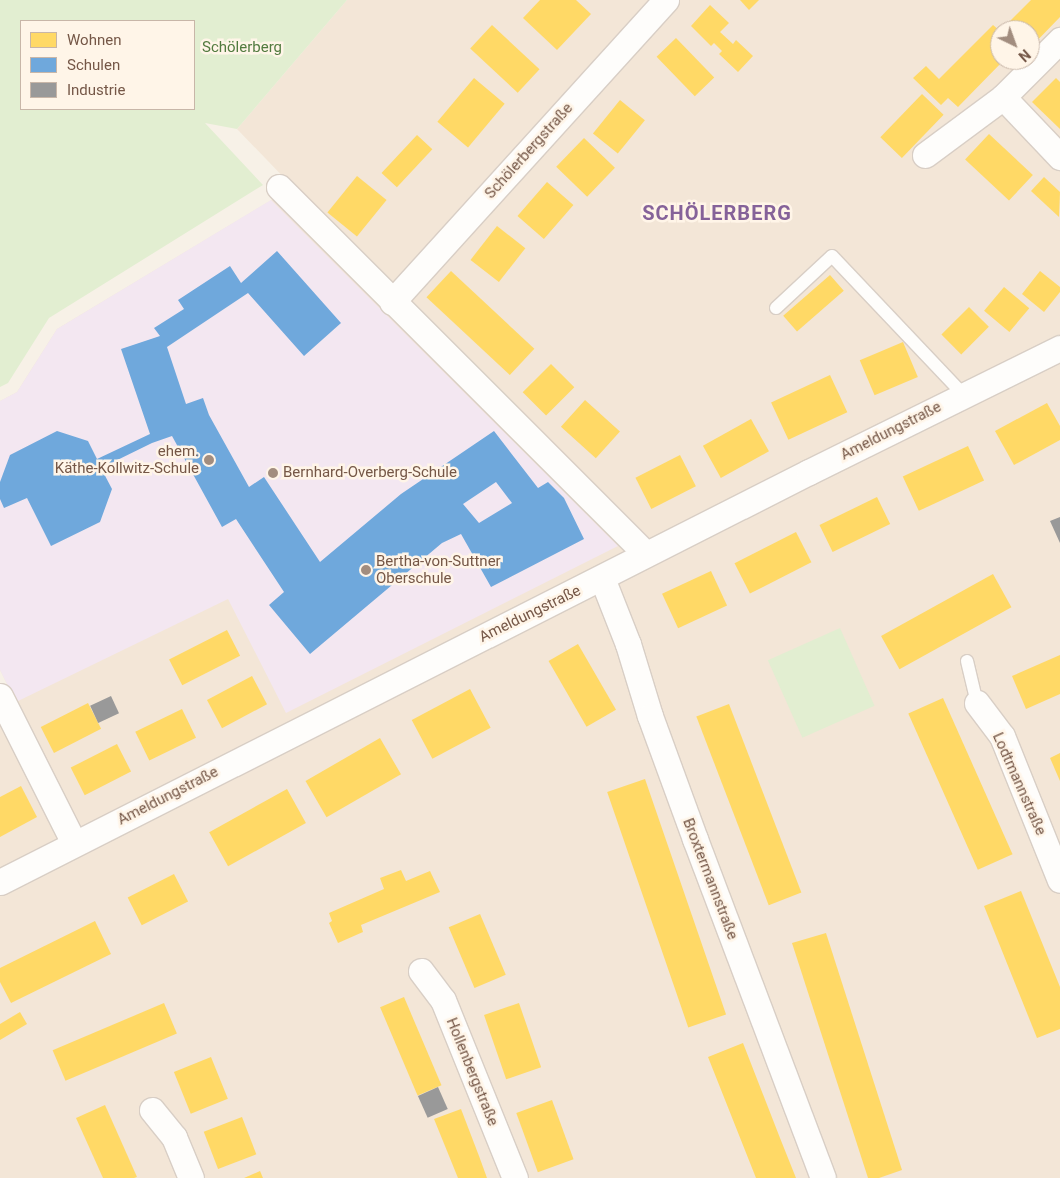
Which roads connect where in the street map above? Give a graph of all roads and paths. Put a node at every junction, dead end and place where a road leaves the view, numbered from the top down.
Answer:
1 (666, 0) edge
2 (1060, 40) edge
3 (1002, 97) junction
4 (925, 155) dead end
5 (1060, 158) edge
6 (279, 187) dead end
7 (392, 302) junction
8 (776, 308) dead end
9 (1060, 348) edge
10 (964, 395) junction
11 (646, 554) junction
12 (602, 578) junction
13 (967, 661) dead end
14 (0, 696) edge
15 (976, 703) joint
16 (74, 843) junction
17 (1060, 880) edge
18 (0, 882) edge
19 (421, 971) dead end
20 (152, 1110) dead end
21 (191, 1178) edge
22 (515, 1178) edge
23 (823, 1178) edge

1 - 7 street, Schölerbergstraße
2 - 3 street
3 - 4 street
3 - 5 street
6 - 7 street
7 - 11 street
8 - 10 lane
9 - 10 street, Ameldungstraße
10 - 11 street, Ameldungstraße
11 - 12 street, Ameldungstraße
12 - 16 street, Ameldungstraße
12 - 23 street, Broxtermannstraße
13 - 15 lane, Lodtmannstraße
14 - 16 street
15 - 17 street, Lodtmannstraße
16 - 18 street, Ameldungstraße
19 - 22 street, Hollenbergstraße
20 - 21 street

